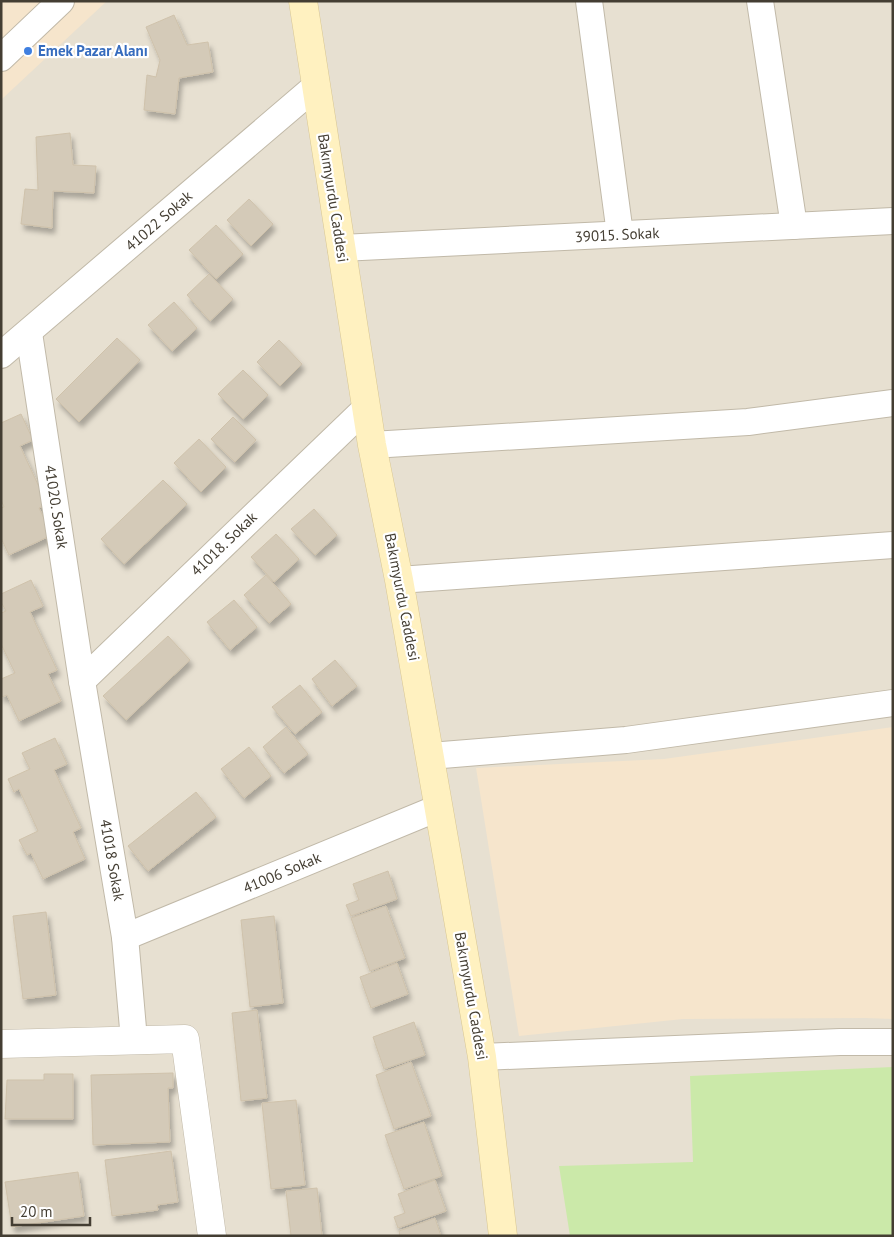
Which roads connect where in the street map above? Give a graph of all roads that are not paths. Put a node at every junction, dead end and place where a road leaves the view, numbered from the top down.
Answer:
1 (61, 1) edge
2 (303, 1) edge
3 (589, 1) edge
4 (760, 1) edge
5 (1, 58) edge
6 (316, 86) junction
7 (893, 221) edge
8 (794, 226) junction
9 (620, 234) junction
10 (341, 248) junction
11 (29, 333) junction
12 (1, 355) edge
13 (893, 402) edge
14 (366, 408) junction
15 (372, 445) junction
16 (893, 546) edge
17 (399, 580) junction
18 (82, 681) junction
19 (893, 703) edge
20 (430, 756) junction
21 (438, 808) junction
22 (125, 937) junction
23 (134, 1040) junction
24 (893, 1042) edge
25 (1, 1044) edge
26 (482, 1057) junction
27 (497, 1194) junction
28 (212, 1236) edge
29 (503, 1236) edge
30 (514, 1236) edge

1 - 5 street
2 - 6 main road, Bakımyurdu Caddesi
3 - 9 street
4 - 8 street
6 - 10 main road, Bakımyurdu Caddesi
6 - 11 street, 41022 Sokak
7 - 8 street, 39015. Sokak
8 - 9 street, 39015. Sokak
9 - 10 street, 39015. Sokak
10 - 14 main road, Bakımyurdu Caddesi
11 - 12 street, 41022 Sokak
11 - 18 street, 41020. Sokak
13 - 15 street
14 - 15 main road, Bakımyurdu Caddesi
14 - 18 street, 41018. Sokak
15 - 17 main road, Bakımyurdu Caddesi
16 - 17 street
17 - 20 main road, Bakımyurdu Caddesi
18 - 22 street, 41018 Sokak
19 - 20 street
20 - 21 main road, Bakımyurdu Caddesi
21 - 22 street, 41006 Sokak
21 - 26 main road, Bakımyurdu Caddesi
22 - 23 street, 41018 Sokak
23 - 25 street
23 - 28 street
24 - 26 street
26 - 27 main road, Bakımyurdu Caddesi
27 - 29 main road, Bakımyurdu Caddesi
27 - 30 main road, Bakımyurdu Caddesi

